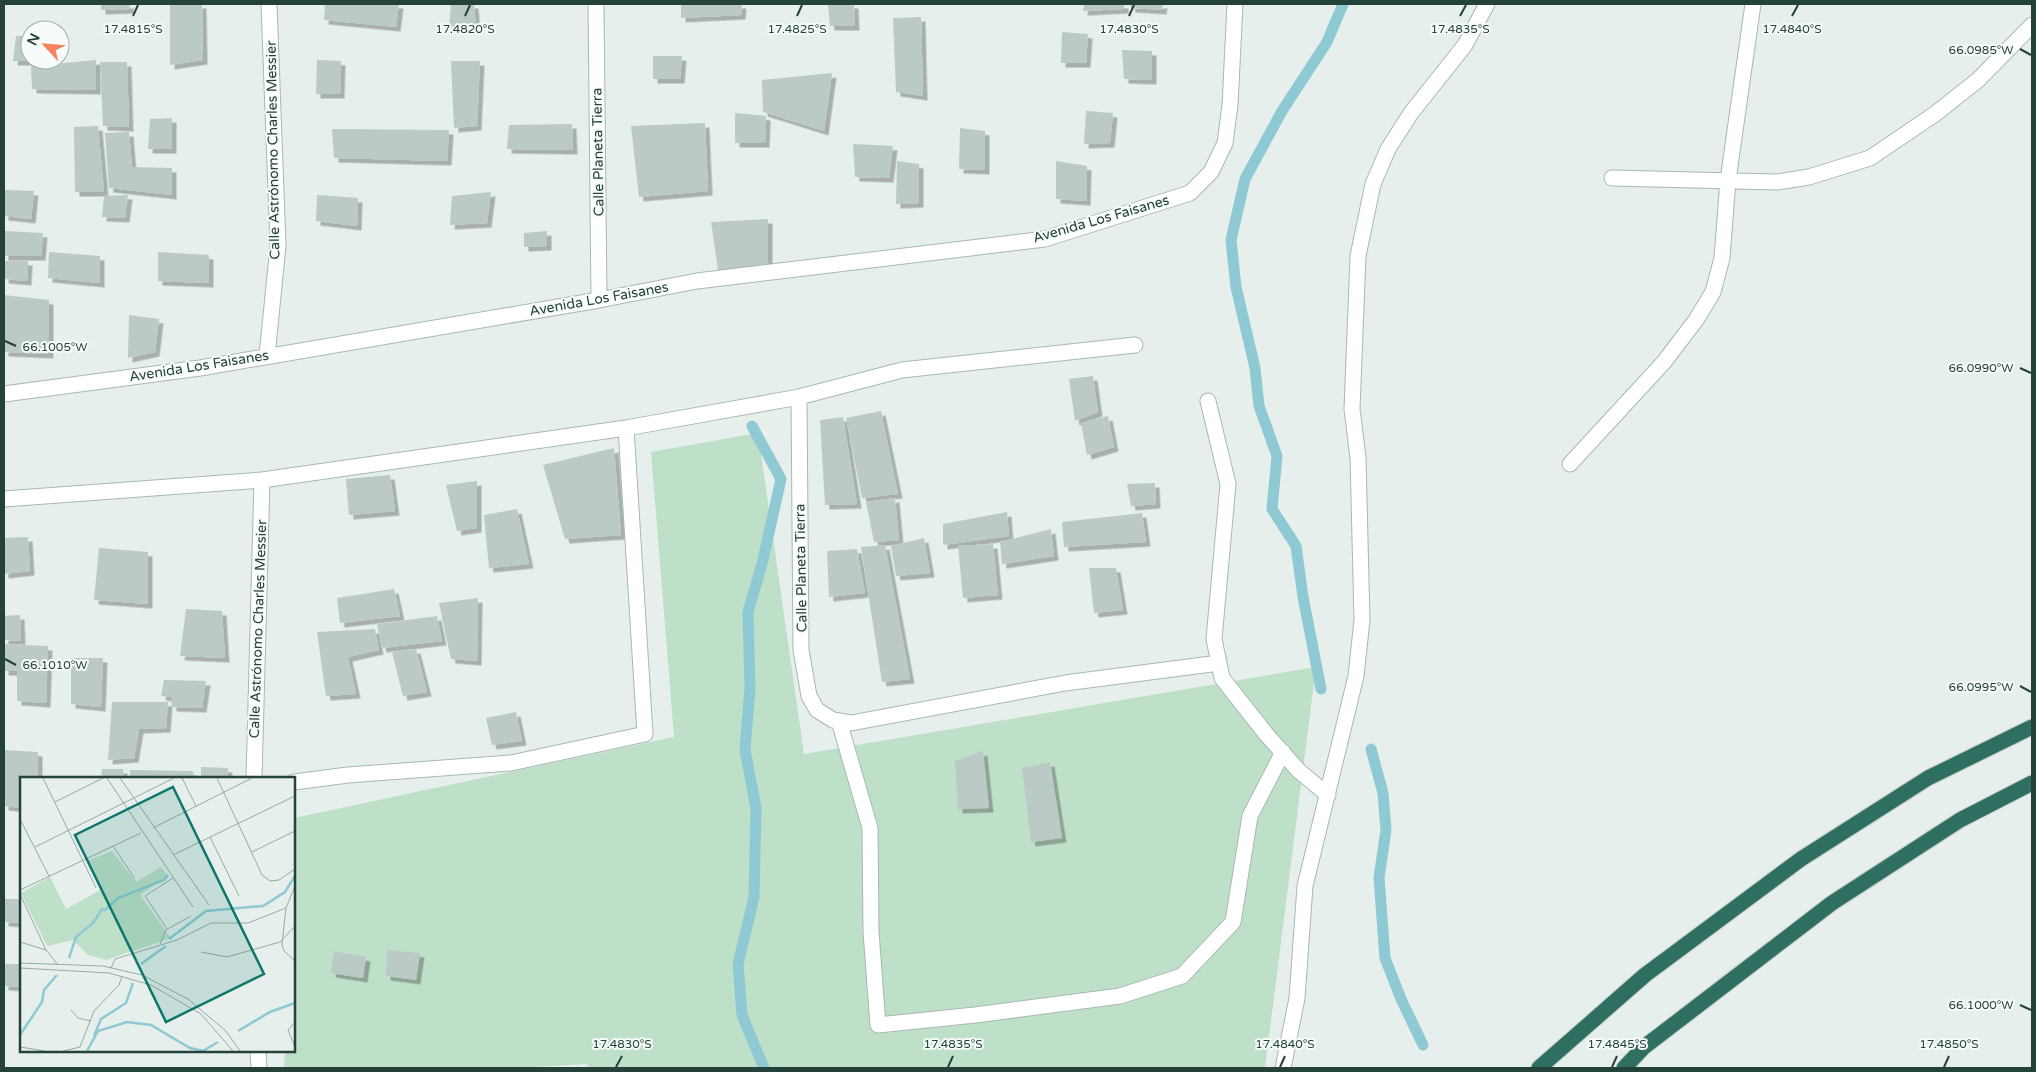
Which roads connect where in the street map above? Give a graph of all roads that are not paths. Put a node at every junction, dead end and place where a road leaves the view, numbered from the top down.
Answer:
1 (269, 4) edge
2 (596, 4) edge
3 (1235, 4) edge
4 (1487, 4) edge
5 (1753, 4) edge
6 (2032, 25) edge
7 (1612, 178) dead end
8 (1728, 180) junction
9 (599, 300) junction
10 (1135, 345) dead end
11 (267, 356) junction
12 (4, 394) edge
13 (799, 397) junction
14 (1208, 401) dead end
15 (626, 428) junction
16 (1570, 464) dead end
17 (262, 480) junction
18 (4, 499) edge
19 (1219, 663) junction
20 (839, 721) junction
21 (2032, 727) edge
22 (1283, 752) junction
23 (254, 777) edge
24 (295, 782) edge
25 (2032, 783) edge
26 (1328, 795) junction
27 (258, 1052) edge
28 (259, 1068) edge
29 (1284, 1068) edge
30 (1539, 1068) edge
31 (1624, 1068) edge

1 - 11 street, Calle Astrónomo Charles Messier
2 - 9 street, Calle Planeta Tierra
3 - 9 street, Avenida Los Faisanes
4 - 26 street
5 - 8 street
6 - 8 street
7 - 8 street
8 - 16 street
9 - 11 street, Avenida Los Faisanes
10 - 13 street
11 - 12 street, Avenida Los Faisanes
13 - 15 street
13 - 20 street, Calle Planeta Tierra
14 - 19 street
15 - 17 street
15 - 24 street
17 - 18 street
17 - 23 street, Calle Astrónomo Charles Messier
19 - 20 street
19 - 22 street
20 - 22 street
21 - 30 highway
22 - 26 street
25 - 31 highway
26 - 29 street
27 - 28 street

